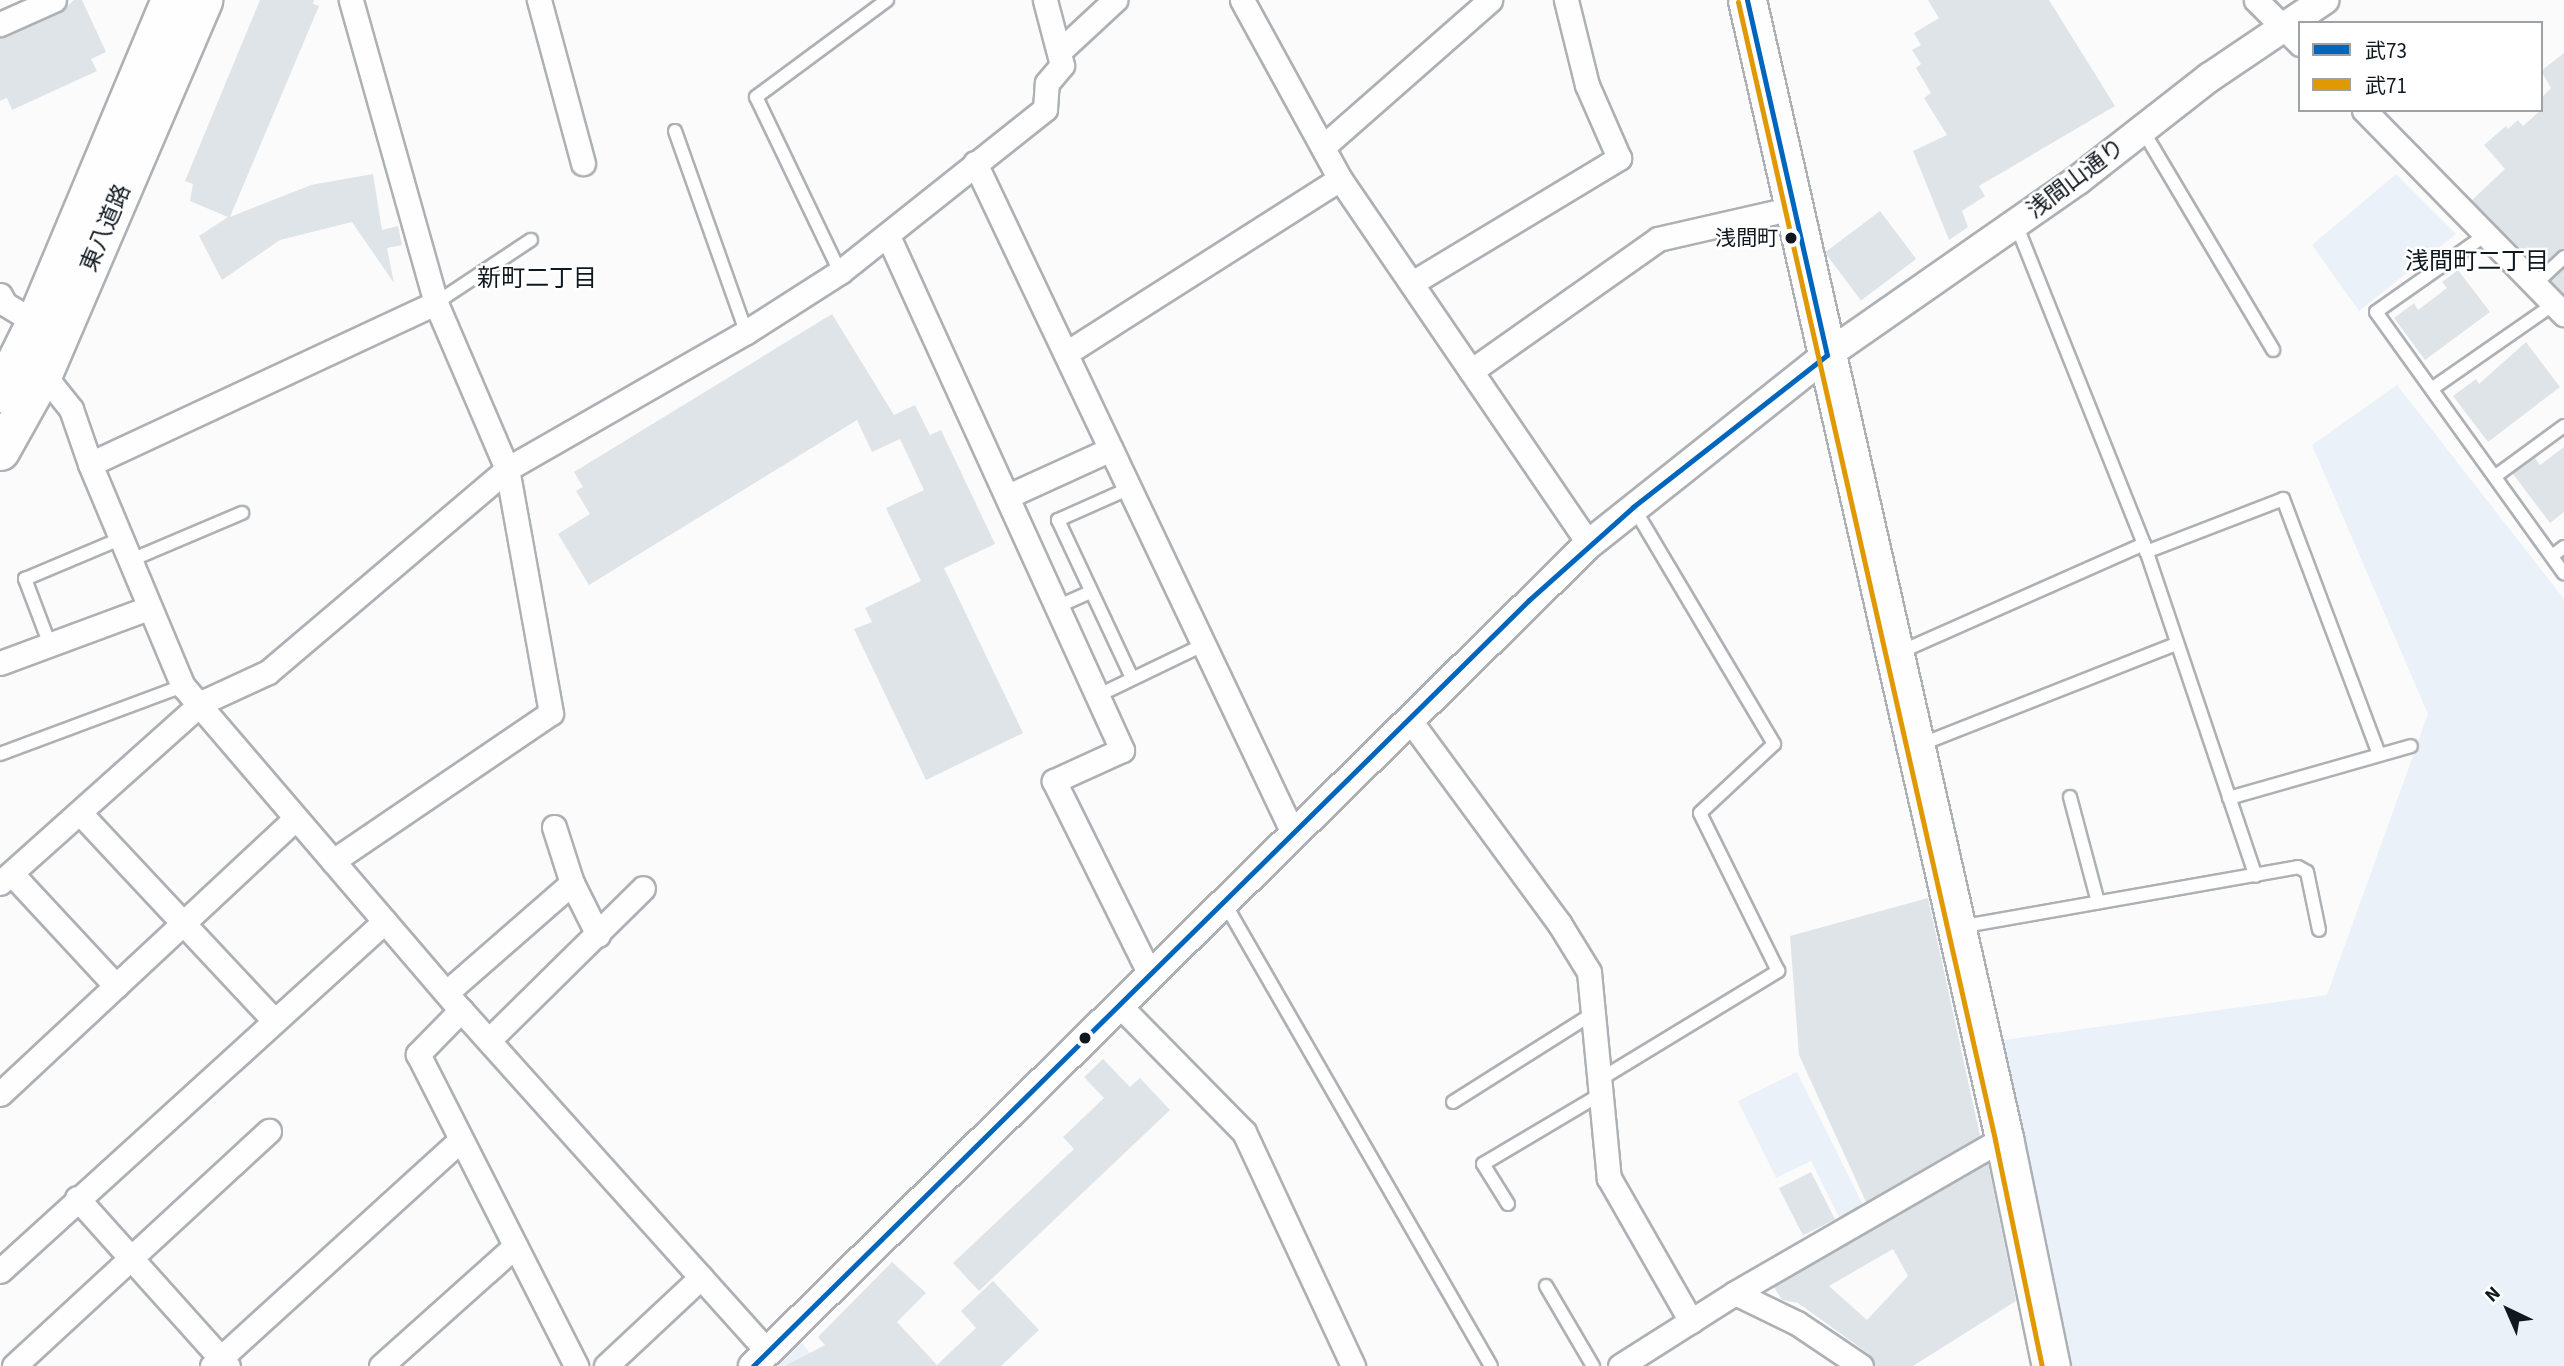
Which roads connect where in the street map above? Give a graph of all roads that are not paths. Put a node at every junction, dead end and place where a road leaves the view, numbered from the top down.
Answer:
1 (54, 0) edge
2 (170, 0) edge
3 (203, 0) edge
4 (351, 0) edge
5 (540, 0) edge
6 (887, 0) edge
7 (1045, 0) edge
8 (1115, 0) edge
9 (1242, 0) edge
10 (1490, 0) edge
11 (1566, 0) edge
12 (1747, 0) edge
13 (2256, 0) edge
14 (2324, 0) edge
15 (2304, 21) edge
16 (0, 24) edge
17 (2291, 35) edge
18 (1061, 50) junction
19 (2366, 112) edge
20 (2142, 129) junction
21 (675, 131) dead end
22 (1325, 145) junction
23 (583, 163) dead end
24 (975, 163) junction
25 (1340, 179) junction
26 (1793, 208) junction
27 (2016, 224) junction
28 (888, 236) junction
29 (2484, 236) junction
30 (531, 240) dead end
31 (2564, 257) edge
32 (840, 272) junction
33 (1412, 283) junction
34 (2534, 285) junction
35 (0, 295) edge
36 (436, 303) junction
37 (2559, 309) edge
38 (36, 322) junction
39 (746, 332) junction
40 (2273, 351) dead end
41 (1068, 352) junction
42 (1827, 355) junction
43 (1471, 371) junction
44 (43, 374) junction
45 (2433, 388) junction
46 (0, 393) edge
47 (2564, 426) edge
48 (1111, 449) junction
49 (0, 452) edge
50 (90, 464) junction
51 (507, 469) junction
52 (2497, 475) junction
53 (1130, 488) junction
54 (1008, 496) junction
55 (1633, 507) junction
56 (242, 513) dead end
57 (120, 540) junction
58 (1589, 544) junction
59 (2564, 547) edge
60 (2145, 548) junction
61 (2552, 556) junction
62 (130, 561) junction
63 (2564, 573) edge
64 (1091, 592) junction
65 (1059, 606) junction
66 (149, 608) junction
67 (2176, 644) junction
68 (50, 645) junction
69 (1203, 645) junction
70 (1894, 654) junction
71 (0, 663) edge
72 (1132, 678) junction
73 (183, 686) junction
74 (1099, 695) junction
75 (201, 702) junction
76 (1409, 719) junction
77 (2411, 746) dead end
78 (1913, 747) junction
79 (0, 754) edge
80 (2379, 754) junction
81 (2070, 797) dead end
82 (2229, 798) junction
83 (80, 813) junction
84 (295, 819) junction
85 (554, 827) dead end
86 (1293, 832) junction
87 (333, 862) junction
88 (2256, 876) junction
89 (6, 878) edge
90 (572, 883) junction
91 (643, 888) dead end
92 (1224, 902) junction
93 (2098, 902) junction
94 (385, 921) junction
95 (184, 923) junction
96 (1955, 928) junction
97 (2319, 930) dead end
98 (598, 935) junction
99 (1150, 974) junction
100 (116, 986) junction
101 (454, 1001) junction
102 (1119, 1005) junction
103 (1594, 1013) junction
104 (274, 1020) junction
105 (489, 1040) junction
106 (1600, 1087) junction
107 (0, 1094) edge
108 (1453, 1102) dead end
109 (269, 1131) dead end
110 (2004, 1138) junction
111 (459, 1141) junction
112 (77, 1198) junction
113 (1508, 1205) dead end
114 (515, 1247) junction
115 (131, 1258) junction
116 (0, 1271) edge
117 (701, 1277) junction
118 (1546, 1286) dead end
119 (1735, 1293) junction
120 (1691, 1321) junction
121 (760, 1359) edge
122 (220, 1363) edge
123 (13, 1366) edge
124 (381, 1366) edge
125 (576, 1366) edge
126 (607, 1366) edge
127 (1353, 1366) edge
128 (1491, 1366) edge
129 (1593, 1366) edge
130 (1620, 1366) edge
131 (1861, 1366) edge
132 (2051, 1366) edge

1 - 16 street
2 - 38 main road, 東八道路
3 - 44 main road, 東八道路
4 - 36 street
5 - 23 street
6 - 32 lane
7 - 18 street
8 - 18 street
9 - 22 street
10 - 22 street
11 - 33 street
12 - 26 main road
13 - 17 street
14 - 15 street, 浅間山通り
17 - 20 street, 浅間山通り
18 - 24 street
19 - 29 street
20 - 27 street, 浅間山通り
20 - 40 lane
21 - 39 lane
22 - 25 street
24 - 28 street
24 - 41 street
25 - 33 street
25 - 41 street
26 - 42 main road
26 - 43 street
27 - 42 street, 浅間山通り
27 - 60 lane
28 - 32 street
28 - 54 street
29 - 34 street
29 - 45 lane
30 - 36 lane
31 - 34 lane
32 - 39 street
33 - 43 street
34 - 37 street
35 - 38 street
36 - 50 street
36 - 51 street
37 - 45 lane
38 - 46 main road, 東八道路
39 - 51 street
41 - 48 street
42 - 55 street, 浅間山通り
42 - 70 main road
43 - 58 street
44 - 49 main road, 東八道路
44 - 50 street
45 - 52 lane
47 - 52 lane
48 - 53 street
48 - 54 street
50 - 57 street
51 - 75 street
51 - 87 street
52 - 61 lane
53 - 64 lane
53 - 69 street
54 - 65 street
55 - 58 street, 浅間山通り
55 - 106 lane
56 - 62 lane
57 - 62 street
57 - 68 lane
58 - 76 street, 浅間山通り
59 - 61 lane
60 - 67 lane
60 - 70 lane
60 - 80 lane
61 - 63 lane
62 - 66 street
64 - 65 lane
64 - 72 lane
65 - 74 street
66 - 68 street
66 - 73 street
67 - 78 lane
67 - 82 lane
68 - 71 street
69 - 72 lane
69 - 86 street
70 - 78 main road
72 - 74 lane
73 - 75 street
73 - 79 lane
74 - 99 street
75 - 83 street
75 - 84 street
76 - 86 street, 浅間山通り
76 - 103 street
77 - 80 lane
78 - 96 main road
80 - 82 lane
81 - 93 lane
82 - 88 lane
83 - 89 street
83 - 95 street
84 - 87 street
84 - 95 street
85 - 90 street
86 - 92 street, 浅間山通り
87 - 94 street
88 - 93 lane
88 - 97 lane
89 - 100 street
90 - 98 street
90 - 101 street
91 - 98 street
92 - 99 street, 浅間山通り
92 - 128 lane
93 - 96 lane
94 - 101 street
94 - 104 street
95 - 100 street
95 - 104 street
96 - 110 main road
98 - 105 street
99 - 102 street, 浅間山通り
100 - 107 street
101 - 105 street
101 - 111 street
102 - 121 street, 浅間山通り
102 - 127 street
103 - 106 street
103 - 108 lane
104 - 112 street
105 - 117 street
106 - 113 lane
106 - 120 street
109 - 115 street
110 - 119 street
110 - 132 main road
111 - 114 street
111 - 122 street
112 - 115 street
112 - 116 street
114 - 124 street
114 - 125 street
115 - 122 street
115 - 123 street
117 - 121 street
117 - 126 street
118 - 129 lane
119 - 120 street
119 - 131 street
120 - 130 street

